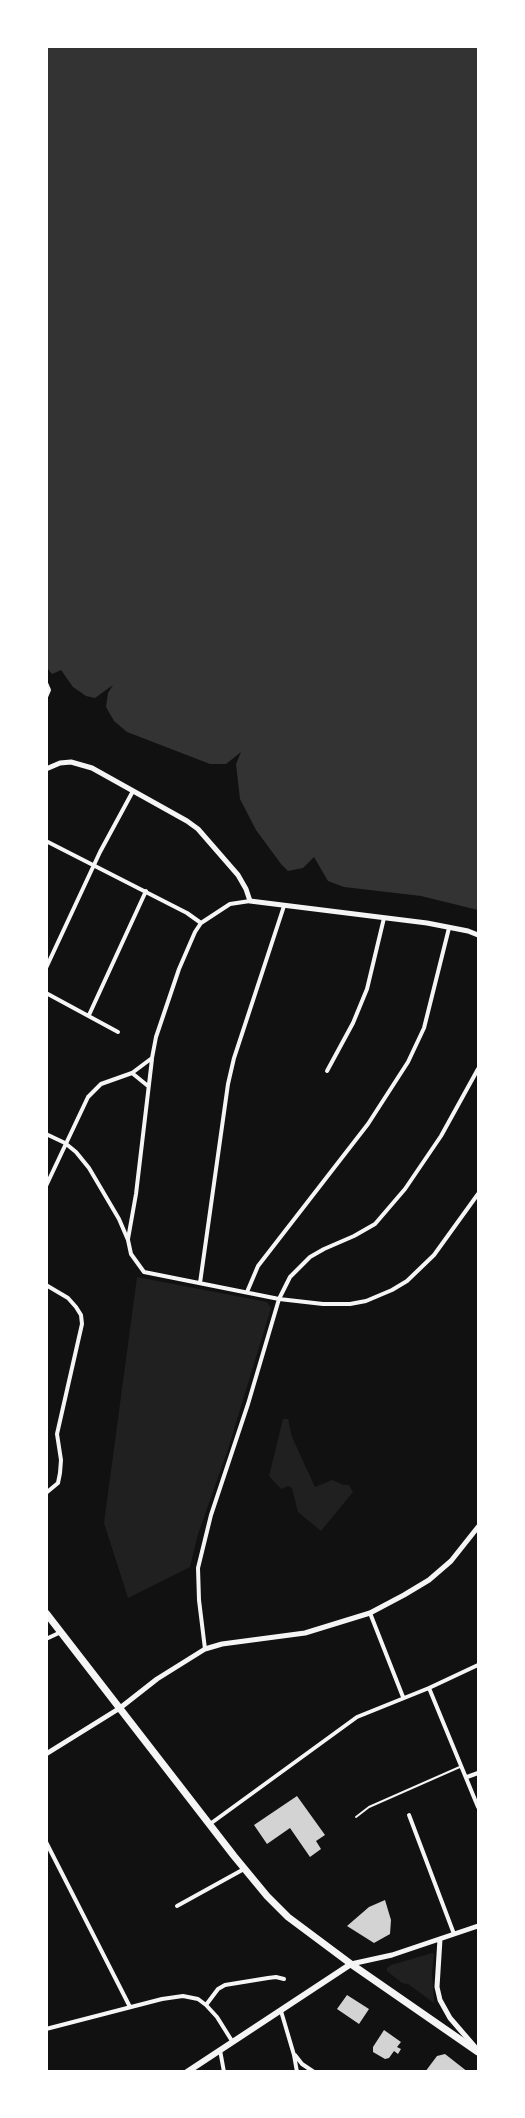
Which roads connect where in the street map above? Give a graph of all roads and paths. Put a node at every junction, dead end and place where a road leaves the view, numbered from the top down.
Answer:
1 (46, 683) edge
2 (47, 697) edge
3 (46, 769) edge
4 (133, 791) junction
5 (46, 841) edge
6 (93, 865) junction
7 (146, 891) junction
8 (250, 901) junction
9 (284, 906) junction
10 (384, 918) junction
11 (201, 923) junction
12 (449, 927) junction
13 (478, 935) edge
14 (46, 969) edge
15 (46, 993) edge
16 (89, 1015) junction
17 (118, 1032) dead end
18 (152, 1058) junction
19 (478, 1069) edge
20 (327, 1071) dead end
21 (132, 1074) junction
22 (148, 1087) junction
23 (46, 1134) edge
24 (65, 1143) junction
25 (46, 1186) edge
26 (478, 1194) edge
27 (128, 1240) junction
28 (200, 1283) junction
29 (46, 1285) edge
30 (247, 1292) junction
31 (279, 1299) junction
32 (46, 1492) edge
33 (478, 1527) edge
34 (46, 1613) edge
35 (370, 1613) junction
36 (61, 1632) junction
37 (46, 1639) edge
38 (205, 1649) junction
39 (478, 1665) edge
40 (429, 1688) junction
41 (403, 1697) junction
42 (120, 1708) junction
43 (46, 1754) edge
44 (462, 1766) junction
45 (478, 1773) edge
46 (467, 1777) junction
47 (478, 1807) edge
48 (410, 1815) dead end
49 (356, 1817) dead end
50 (210, 1825) junction
51 (46, 1842) edge
52 (244, 1869) junction
53 (177, 1906) dead end
54 (478, 1926) edge
55 (454, 1934) junction
56 (440, 1940) junction
57 (351, 1964) junction
58 (284, 1979) dead end
59 (206, 2005) junction
60 (130, 2007) junction
61 (281, 2010) junction
62 (46, 2029) edge
63 (232, 2041) junction
64 (220, 2050) junction
65 (478, 2051) edge
66 (294, 2055) junction
67 (187, 2072) edge
68 (224, 2072) edge
69 (297, 2072) edge
70 (314, 2072) edge

1 - 2 street
3 - 4 street
4 - 6 street
4 - 8 street
5 - 6 street
6 - 7 street
6 - 14 street
7 - 11 street
7 - 16 street
8 - 9 street
8 - 11 street
9 - 10 street
9 - 28 street
10 - 12 street
10 - 20 street
11 - 18 street
12 - 13 street
12 - 30 street
15 - 16 street
16 - 17 street
18 - 21 street
18 - 22 street
19 - 31 street
21 - 22 street
21 - 24 street
22 - 27 street
23 - 24 street
24 - 25 street
24 - 27 street
26 - 31 street
27 - 28 street
28 - 30 street
29 - 32 street
30 - 31 street
31 - 38 street
33 - 35 street
34 - 36 main road
35 - 38 street
35 - 41 street
36 - 37 street
36 - 42 main road
38 - 42 street
39 - 40 street
40 - 41 street
40 - 44 street
41 - 50 street
42 - 43 street
42 - 50 main road
44 - 46 street
44 - 49 lane
45 - 46 street
46 - 47 street
48 - 55 street
50 - 52 main road
51 - 60 street
52 - 53 street
52 - 57 main road
54 - 55 street
55 - 56 street
56 - 57 street
56 - 65 street
57 - 61 main road
57 - 65 main road
58 - 59 street
59 - 60 street
59 - 63 street
60 - 62 street
61 - 63 main road
61 - 66 street
63 - 64 main road
64 - 67 main road
64 - 68 street
66 - 69 street
66 - 70 street

